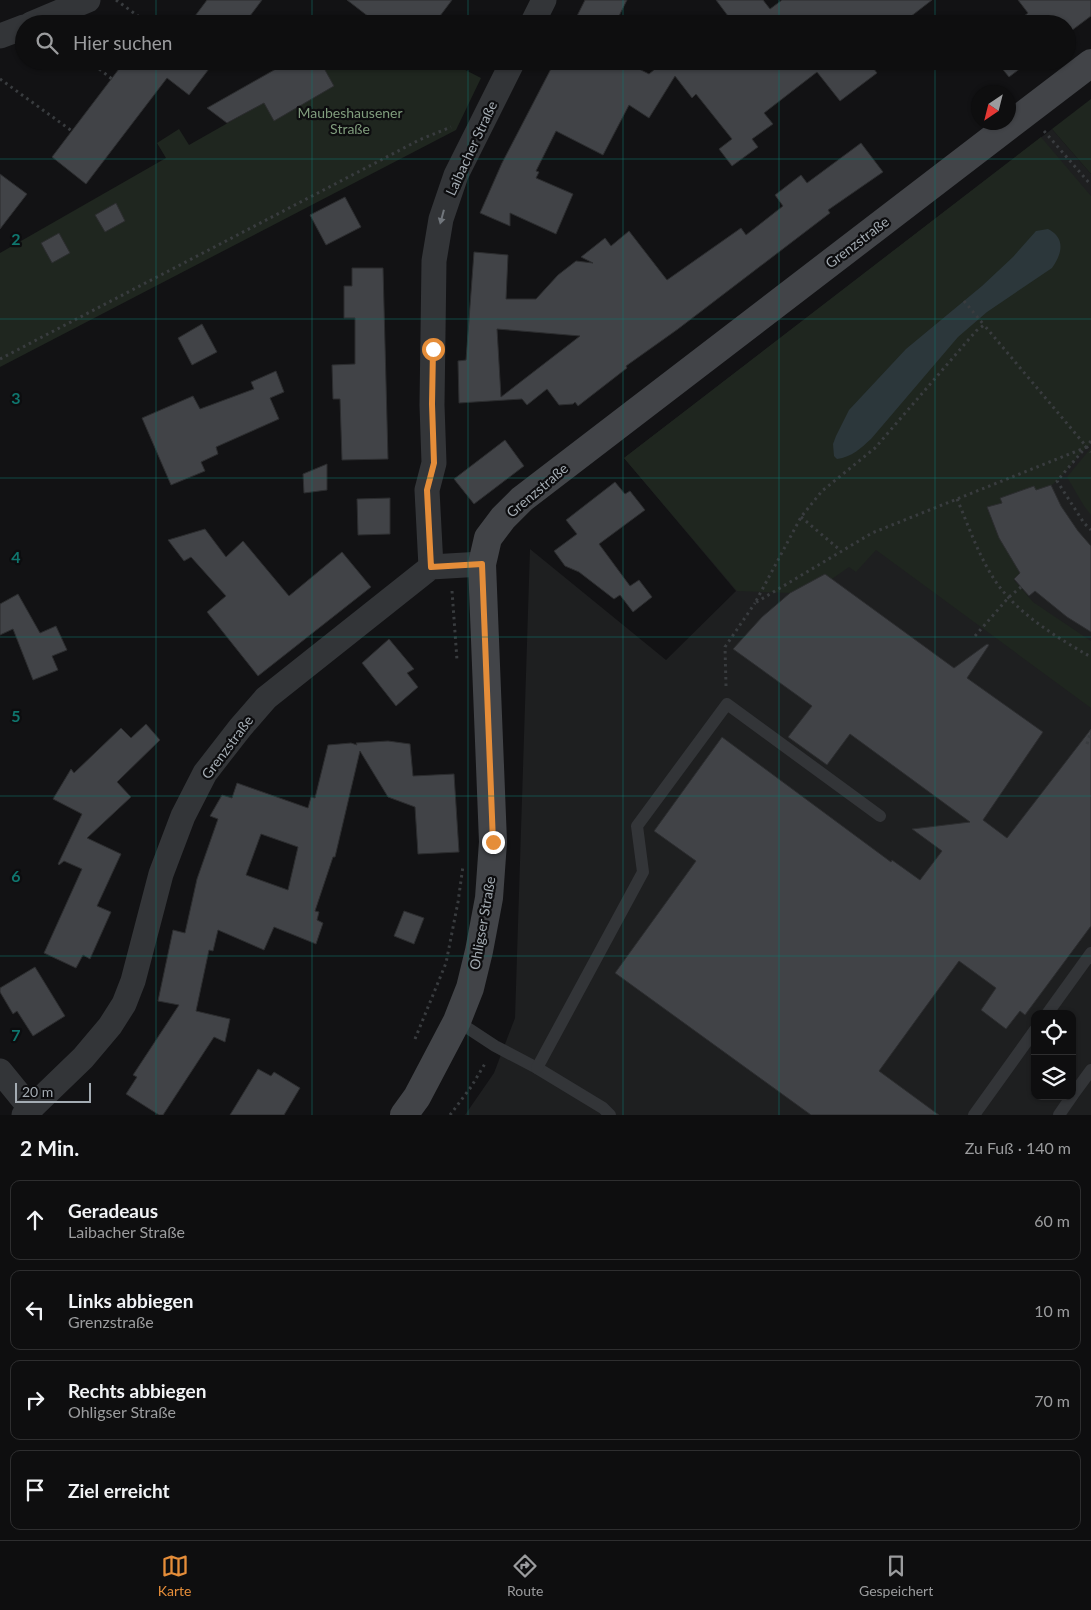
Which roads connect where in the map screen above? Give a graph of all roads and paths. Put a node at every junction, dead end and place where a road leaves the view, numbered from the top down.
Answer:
1 (88, 0) edge
2 (116, 0) edge
3 (544, 0) edge
4 (52, 15) edge
5 (137, 15) edge
6 (536, 15) edge
7 (15, 30) edge
8 (0, 36) edge
9 (1091, 63) edge
10 (100, 70) edge
11 (508, 70) edge
12 (0, 79) edge
13 (112, 79) dead end
14 (1028, 112) junction
15 (480, 126) junction
16 (72, 131) dead end
17 (1091, 185) edge
18 (964, 301) dead end
19 (984, 325) junction
20 (0, 359) edge
21 (1091, 442) edge
22 (1087, 447) junction
23 (1091, 452) edge
24 (957, 499) junction
25 (801, 517) junction
26 (1091, 530) edge
27 (840, 550) junction
28 (482, 564) junction
29 (440, 567) junction
30 (1021, 587) dead end
31 (1009, 597) junction
32 (755, 603) junction
33 (975, 636) dead end
34 (1091, 658) edge
35 (457, 665) dead end
36 (727, 704) junction
37 (1091, 731) edge
38 (1086, 744) dead end
39 (880, 816) dead end
40 (463, 863) dead end
41 (1091, 952) edge
42 (1050, 1010) edge
43 (457, 1021) junction
44 (1031, 1036) edge
45 (412, 1046) dead end
46 (495, 1046) junction
47 (537, 1068) junction
48 (1091, 1070) edge
49 (0, 1071) edge
50 (1076, 1091) edge
51 (1069, 1100) edge
52 (28, 1112) edge
53 (404, 1115) edge
54 (450, 1115) edge
55 (610, 1115) edge
56 (974, 1115) edge
57 (1058, 1115) edge

1 - 4 street
2 - 5 path
3 - 6 street
7 - 8 street
9 - 14 main road, Grenzstraße
10 - 13 path
11 - 15 street, Laibacher Straße
12 - 16 path
14 - 17 path
14 - 28 main road, Grenzstraße
15 - 20 path
15 -> 29 street, Laibacher Straße
18 - 19 path
19 - 22 path
19 - 25 path
21 - 22 path
22 - 23 path
22 - 24 path
22 - 26 path
24 - 27 path
24 - 31 path
25 - 27 path
25 - 32 path
27 - 32 path
28 - 29 street
28 - 43 main road, Ohligser Straße
29 - 35 path
29 - 52 street, Grenzstraße
30 - 31 path
31 - 33 path
31 - 34 path
32 - 36 path
36 - 39 lane
36 - 47 lane
37 - 38 path
40 - 45 path
41 - 42 lane
43 - 46 lane
43 - 53 main road, Ohligser Straße
44 - 56 lane
46 - 47 lane
46 - 54 path
47 - 55 lane
48 - 50 lane
49 - 52 street
51 - 57 lane

